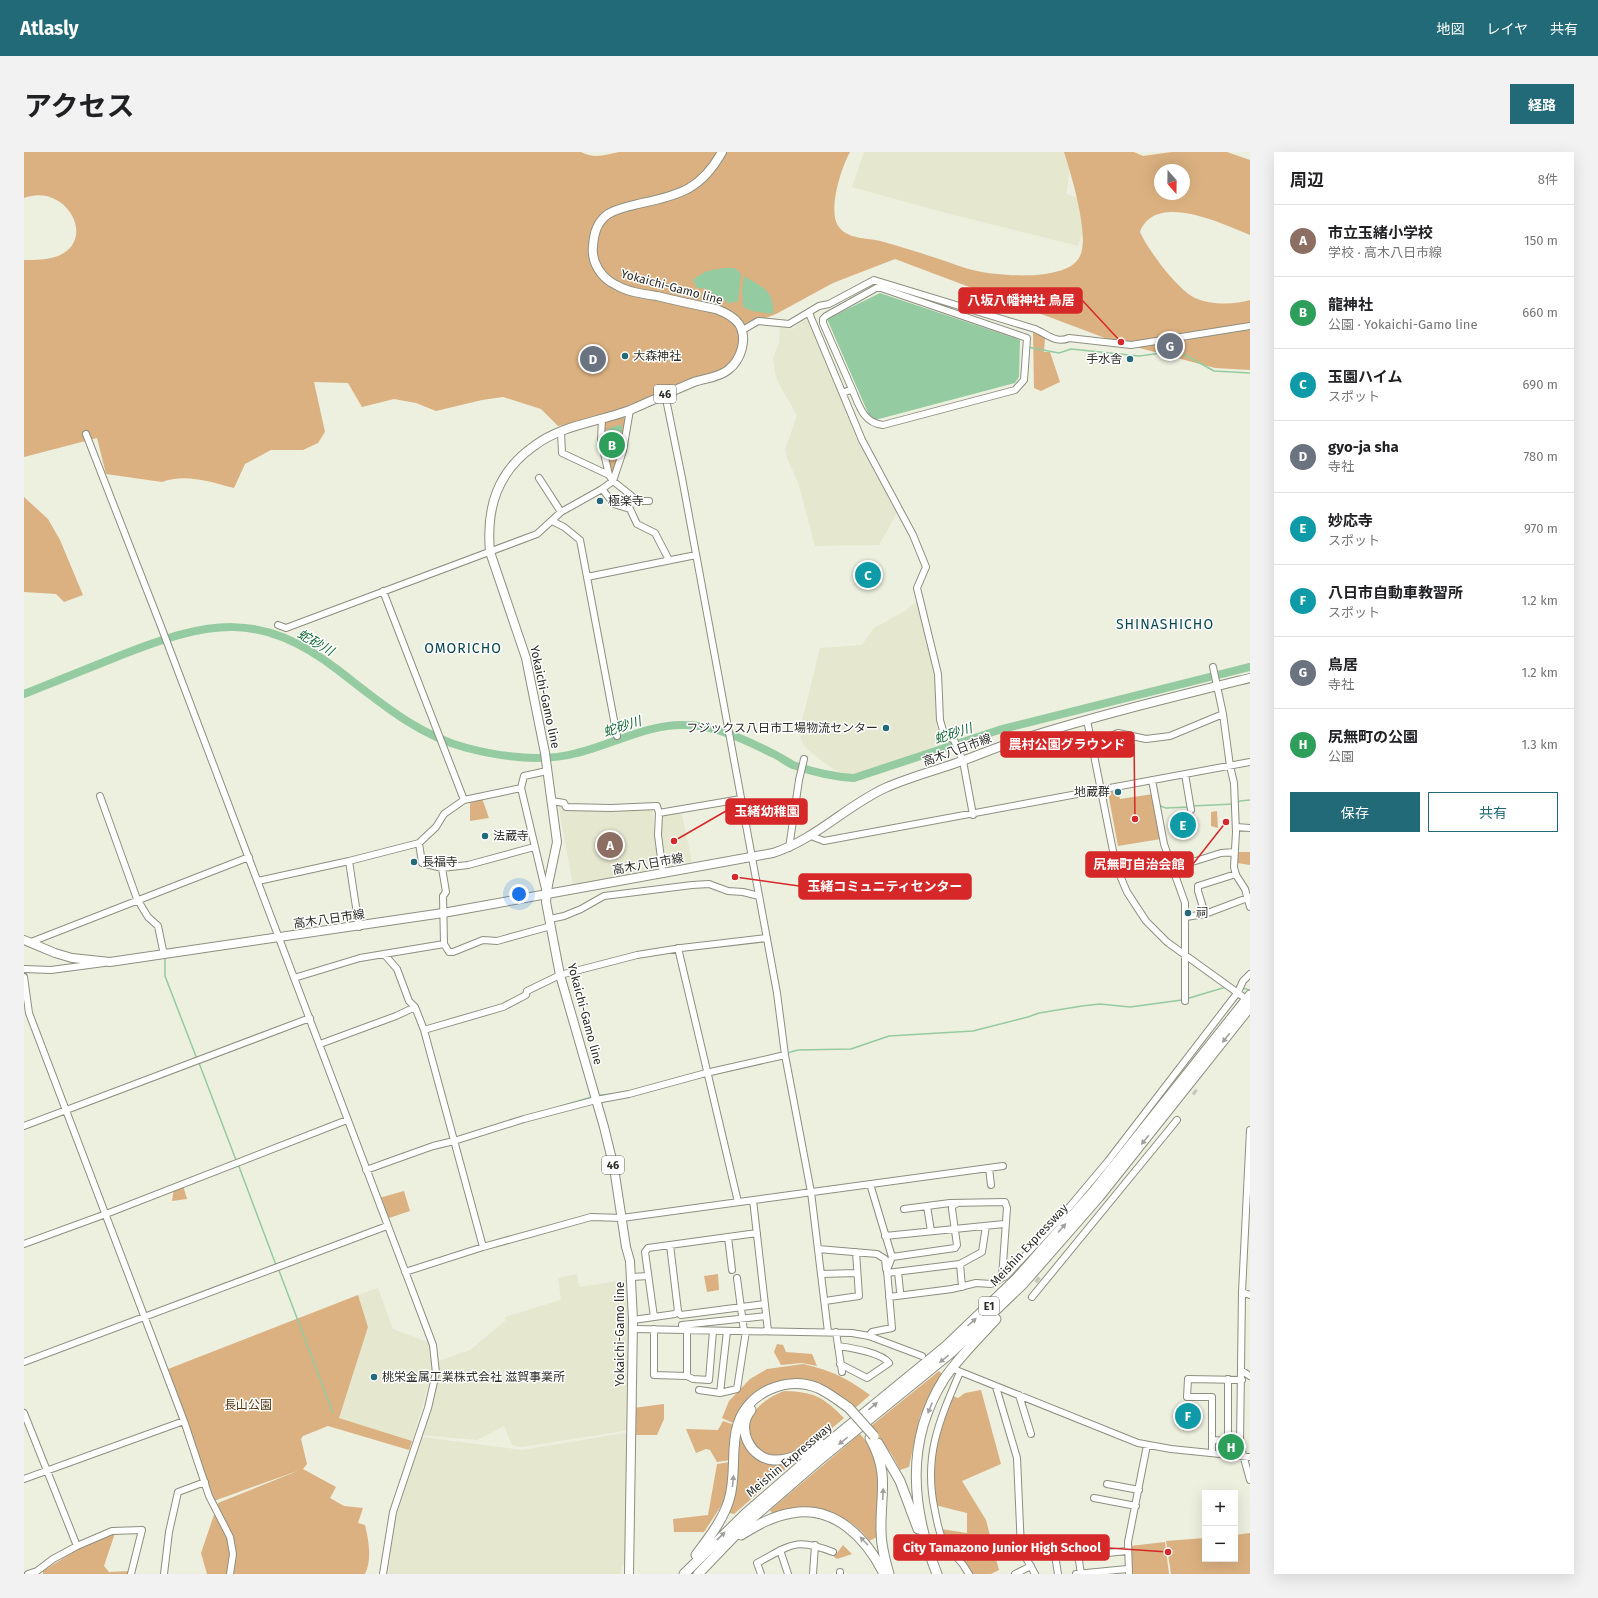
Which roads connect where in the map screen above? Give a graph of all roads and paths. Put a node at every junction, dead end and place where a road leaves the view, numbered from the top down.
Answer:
1 (722, 152) edge
2 (809, 313) junction
3 (1250, 326) edge
4 (741, 331) junction
5 (852, 389) junction
6 (843, 393) junction
7 (665, 394) junction
8 (630, 410) junction
9 (602, 418) junction
10 (561, 432) junction
11 (86, 434) dead end
12 (609, 474) junction
13 (539, 478) dead end
14 (612, 481) junction
15 (602, 489) junction
16 (649, 501) dead end
17 (561, 512) junction
18 (552, 521) junction
19 (490, 552) junction
20 (696, 556) junction
21 (669, 560) junction
22 (587, 576) junction
23 (383, 591) junction
24 (280, 627) dead end
25 (1213, 666) dead end
26 (1250, 678) edge
27 (1218, 686) junction
28 (1223, 714) junction
29 (1086, 720) junction
30 (617, 736) dead end
31 (1091, 744) junction
32 (961, 758) junction
33 (804, 759) dead end
34 (1250, 762) edge
35 (1230, 766) junction
36 (547, 768) junction
37 (1185, 774) junction
38 (1152, 780) junction
39 (522, 788) junction
40 (1101, 790) junction
41 (100, 796) dead end
42 (741, 799) junction
43 (464, 800) junction
44 (552, 801) junction
45 (1191, 810) dead end
46 (659, 813) junction
47 (973, 815) junction
48 (1236, 827) junction
49 (1250, 828) edge
50 (811, 836) junction
51 (420, 843) junction
52 (534, 847) junction
53 (789, 848) junction
54 (1235, 852) junction
55 (249, 857) junction
56 (752, 857) junction
57 (349, 861) junction
58 (442, 868) junction
59 (1173, 868) junction
60 (663, 874) junction
61 (1236, 874) junction
62 (258, 881) junction
63 (546, 895) junction
64 (759, 896) junction
65 (1249, 897) edge
66 (137, 899) junction
67 (1250, 907) edge
68 (443, 913) junction
69 (1205, 914) junction
70 (1186, 917) junction
71 (551, 923) junction
72 (359, 927) junction
73 (278, 938) junction
74 (767, 938) junction
75 (26, 942) edge
76 (444, 944) junction
77 (678, 948) junction
78 (164, 954) junction
79 (384, 954) junction
80 (1185, 956) junction
81 (110, 962) junction
82 (24, 969) edge
83 (1250, 974) edge
84 (560, 975) junction
85 (24, 977) edge
86 (294, 978) junction
87 (1243, 994) edge
88 (1185, 1001) dead end
89 (415, 1007) junction
90 (1250, 1007) edge
91 (26, 1008) edge
92 (310, 1018) junction
93 (424, 1030) junction
94 (320, 1044) junction
95 (785, 1055) junction
96 (706, 1073) junction
97 (596, 1100) junction
98 (66, 1111) junction
99 (347, 1120) junction
100 (1177, 1120) dead end
101 (24, 1126) edge
102 (1250, 1130) edge
103 (454, 1141) junction
104 (1003, 1166) dead end
105 (989, 1168) junction
106 (366, 1170) junction
107 (870, 1184) junction
108 (991, 1185) dead end
109 (811, 1192) junction
110 (753, 1200) junction
111 (738, 1202) junction
112 (956, 1204) junction
113 (927, 1206) junction
114 (904, 1209) dead end
115 (106, 1214) junction
116 (622, 1218) junction
117 (1004, 1224) junction
118 (1076, 1225) junction
119 (387, 1226) junction
120 (986, 1226) junction
121 (931, 1230) junction
122 (954, 1230) junction
123 (756, 1232) junction
124 (885, 1236) junction
125 (728, 1237) junction
126 (24, 1244) edge
127 (670, 1245) junction
128 (484, 1247) junction
129 (818, 1249) junction
130 (856, 1252) junction
131 (892, 1257) junction
132 (960, 1264) junction
133 (732, 1270) dead end
134 (405, 1272) junction
135 (887, 1272) junction
136 (898, 1272) junction
137 (857, 1273) junction
138 (821, 1274) junction
139 (648, 1276) junction
140 (632, 1277) junction
141 (737, 1278) dead end
142 (1002, 1278) junction
143 (962, 1287) junction
144 (900, 1291) dead end
145 (1242, 1292) junction
146 (1250, 1295) edge
147 (889, 1297) junction
148 (1032, 1297) dead end
149 (825, 1302) junction
150 (764, 1304) junction
151 (741, 1307) junction
152 (722, 1310) junction
153 (701, 1312) junction
154 (679, 1314) junction
155 (766, 1316) junction
156 (144, 1317) junction
157 (654, 1317) junction
158 (742, 1318) junction
159 (633, 1320) junction
160 (723, 1321) junction
161 (703, 1323) junction
162 (684, 1328) junction
163 (633, 1329) junction
164 (654, 1329) junction
165 (704, 1330) junction
166 (713, 1330) junction
167 (725, 1331) junction
168 (745, 1331) junction
169 (768, 1331) junction
170 (828, 1332) junction
171 (836, 1332) junction
172 (869, 1336) junction
173 (838, 1346) junction
174 (922, 1356) dead end
175 (24, 1362) edge
176 (840, 1364) junction
177 (1242, 1371) junction
178 (842, 1372) dead end
179 (687, 1376) junction
180 (1250, 1376) edge
181 (1228, 1379) junction
182 (1242, 1380) junction
183 (996, 1387) junction
184 (700, 1390) dead end
185 (720, 1393) junction
186 (1019, 1395) junction
187 (847, 1409) junction
188 (24, 1413) edge
189 (184, 1421) junction
190 (841, 1432) junction
191 (1031, 1434) dead end
192 (872, 1437) junction
193 (1212, 1440) junction
194 (1147, 1445) junction
195 (1212, 1453) junction
196 (1247, 1457) edge
197 (46, 1470) junction
198 (24, 1479) edge
199 (1250, 1480) edge
200 (205, 1482) junction
201 (1107, 1484) dead end
202 (1139, 1490) junction
203 (1094, 1498) dead end
204 (1136, 1506) junction
205 (726, 1544) junction
206 (816, 1545) junction
207 (77, 1546) junction
208 (780, 1550) junction
209 (1127, 1551) junction
210 (833, 1552) dead end
211 (928, 1552) junction
212 (1078, 1556) junction
213 (1031, 1566) junction
214 (1128, 1572) edge
215 (28, 1574) edge
216 (131, 1574) edge
217 (164, 1574) edge
218 (230, 1574) edge
219 (383, 1574) edge
220 (629, 1574) edge
221 (679, 1574) edge
222 (684, 1574) edge
223 (698, 1574) edge
224 (761, 1574) edge
225 (788, 1574) edge
226 (813, 1574) edge
227 (884, 1574) edge
228 (889, 1574) edge
229 (937, 1574) edge
230 (969, 1574) edge
231 (1015, 1574) edge
232 (1035, 1574) edge
233 (1058, 1574) edge
234 (1076, 1574) edge
235 (1081, 1574) edge

1 - 4 main road, Yokaichi-Gamo line
2 - 3 street
2 - 4 street
2 - 6 street
4 - 7 main road, Yokaichi-Gamo line / 46
5 - 5 street
5 - 6 street
6 - 32 street
7 - 8 main road, Yokaichi-Gamo line / 46
7 - 20 street
8 - 9 main road, Yokaichi-Gamo line / 46
8 - 14 street
9 - 10 main road, Yokaichi-Gamo line / 46
9 - 12 street
10 - 12 street
10 - 19 main road, Yokaichi-Gamo line / 46
11 - 55 street
12 - 14 street
13 - 17 street
14 - 15 street
14 - 16 street
15 - 17 street
15 - 21 street
17 - 18 street
18 - 19 street
18 - 22 street
19 - 23 street
19 - 36 main road, Yokaichi-Gamo line / 46
20 - 21 street
20 - 42 street
21 - 22 street
22 - 30 street
23 - 24 street
23 - 43 street
25 - 27 street
26 - 27 main road, 高木八日市線
27 - 28 street
27 - 29 main road, 高木八日市線
28 - 31 street
28 - 35 street
29 - 31 street
29 - 32 main road, 高木八日市線
31 - 40 street
32 - 47 street
32 - 50 main road, 高木八日市線
33 - 53 street
34 - 35 street
35 - 37 street
35 - 48 street
36 - 39 street
36 - 44 main road, Yokaichi-Gamo line / 46
37 - 38 street
37 - 45 street
38 - 40 street
38 - 59 street
39 - 43 street
39 - 52 street
40 - 47 street
40 - 80 street
41 - 66 street
42 - 46 street
42 - 56 street
43 - 51 street
44 - 46 street
44 - 63 main road, Yokaichi-Gamo line / 46
46 - 60 street
47 - 50 street
48 - 49 street
48 - 54 street
50 - 53 main road, 高木八日市線
51 - 57 street
51 - 58 street
52 - 58 street
52 - 63 street
53 - 56 main road, 高木八日市線
54 - 59 street
54 - 61 street
55 - 62 street
55 - 66 street
56 - 60 main road, 高木八日市線
56 - 64 street
57 - 62 street
57 - 72 street
58 - 68 street
59 - 70 street
60 - 63 main road, 高木八日市線
61 - 65 street
61 - 69 street
62 - 73 street
63 - 68 main road, 高木八日市線
63 - 71 main road, Yokaichi-Gamo line / 46
64 - 71 street
64 - 74 street
65 - 67 street
65 - 69 street
66 - 75 street
66 - 78 street
68 - 72 main road, 高木八日市線
68 - 76 street
69 - 70 street
70 - 80 street
71 - 76 street
71 - 84 main road, Yokaichi-Gamo line / 46
72 - 73 main road, 高木八日市線
73 - 78 main road, 高木八日市線
73 - 86 street
74 - 77 street
74 - 95 street
75 - 81 main road, 高木八日市線
76 - 79 street
77 - 84 street
77 - 96 street
78 - 81 main road, 高木八日市線
79 - 86 street
79 - 89 street
80 - 87 street
80 - 88 street
81 - 82 street
83 - 87 street
84 - 93 street
84 - 97 main road, Yokaichi-Gamo line / 46
85 - 91 street
86 - 92 street
87 - 142 street
190 -> 87 highway, Meishin Expressway / E1
89 - 93 street
89 - 94 street
90 -> 118 highway, Meishin Expressway / E1
91 - 98 street
92 - 94 street
92 - 98 street
93 - 103 street
94 - 99 street
95 - 96 street
95 - 109 street
96 - 97 street
96 - 111 street
97 - 103 street
97 - 116 main road, Yokaichi-Gamo line / 46
98 - 101 street
98 - 115 street
99 - 106 street
99 - 115 street
100 - 148 street
102 - 145 street
103 - 106 street
103 - 128 street
104 - 105 street
105 - 107 street
105 - 108 street
106 - 119 street
107 - 109 street
107 - 124 street
109 - 110 street
109 - 129 street
110 - 111 street
110 - 123 street
111 - 116 street
112 - 113 street
112 - 117 street
112 - 122 street
113 - 114 street
113 - 121 street
115 - 126 street
115 - 156 street
116 - 128 street
116 - 140 main road, Yokaichi-Gamo line / 46
117 - 120 street
117 - 142 street
118 -> 205 highway, Meishin Expressway / E1
118 -> 211 highway
119 - 134 street
119 - 156 street
120 - 122 street
120 - 132 street
121 - 122 street
121 - 124 street
122 - 131 street
123 - 125 street
123 - 150 street
124 - 131 street
125 - 127 street
125 - 133 street
127 - 139 street
127 - 154 street
128 - 134 street
129 - 130 street
129 - 138 street
130 - 135 street
130 - 137 street
131 - 135 street
132 - 136 street
132 - 143 street
134 - 219 street
135 - 136 street
135 - 147 street
136 - 144 street
137 - 138 street
137 - 149 street
138 - 149 street
139 - 140 street
139 - 157 street
140 - 159 main road, Yokaichi-Gamo line / 46
141 - 151 street
142 - 143 street
143 - 147 street
145 - 146 street
145 - 177 street
147 - 172 street
149 - 170 street
150 - 151 street
150 - 155 street
151 - 152 street
151 - 158 street
152 - 153 street
152 - 160 street
153 - 154 street
153 - 161 street
154 - 157 street
154 - 162 street
155 - 158 street
155 - 169 street
156 - 175 street
156 - 189 street
157 - 159 street
158 - 160 street
158 - 168 street
159 - 163 main road, Yokaichi-Gamo line / 46
160 - 161 street
160 - 167 street
161 - 162 street
161 - 165 street
162 - 164 street
162 - 165 street
162 - 179 street
163 - 164 street
163 - 220 main road, Yokaichi-Gamo line / 46
164 - 179 street
165 - 166 street
166 - 167 street
166 - 179 street
167 - 168 street
167 - 185 street
168 - 169 street
168 - 185 street
169 - 170 street
170 - 171 street
171 - 172 street
171 - 173 street
172 - 174 street
173 - 176 street
173 - 176 street
176 - 178 street
177 - 180 street
177 - 182 street
181 - 182 street
181 - 193 street
181 - 193 street
182 - 196 street
183 - 186 street
183 - 213 street
183 - 230 street
184 - 185 street
186 - 191 street
186 - 194 street
187 - 190 highway
187 - 192 highway
221 -> 187 highway
188 - 197 street
189 - 197 street
189 - 200 street
222 -> 190 highway, Meishin Expressway / E1
192 - 211 highway
228 -> 192 highway
193 - 195 street
194 - 195 street
194 - 202 street
195 - 196 street
196 - 199 street
197 - 198 street
197 - 207 street
200 - 217 street
200 - 218 street
201 - 202 street
202 - 204 street
203 - 204 street
204 - 209 street
205 - 223 highway, Meishin Expressway / E1
227 -> 205 highway
206 - 208 street
206 - 210 street
206 - 226 street
207 - 215 street
207 - 216 street
208 - 224 street
208 - 225 street
209 - 212 street
209 - 214 street
211 - 229 highway
212 - 233 street
212 - 235 street
213 - 231 street
213 - 232 street
214 - 235 street
234 - 235 street

